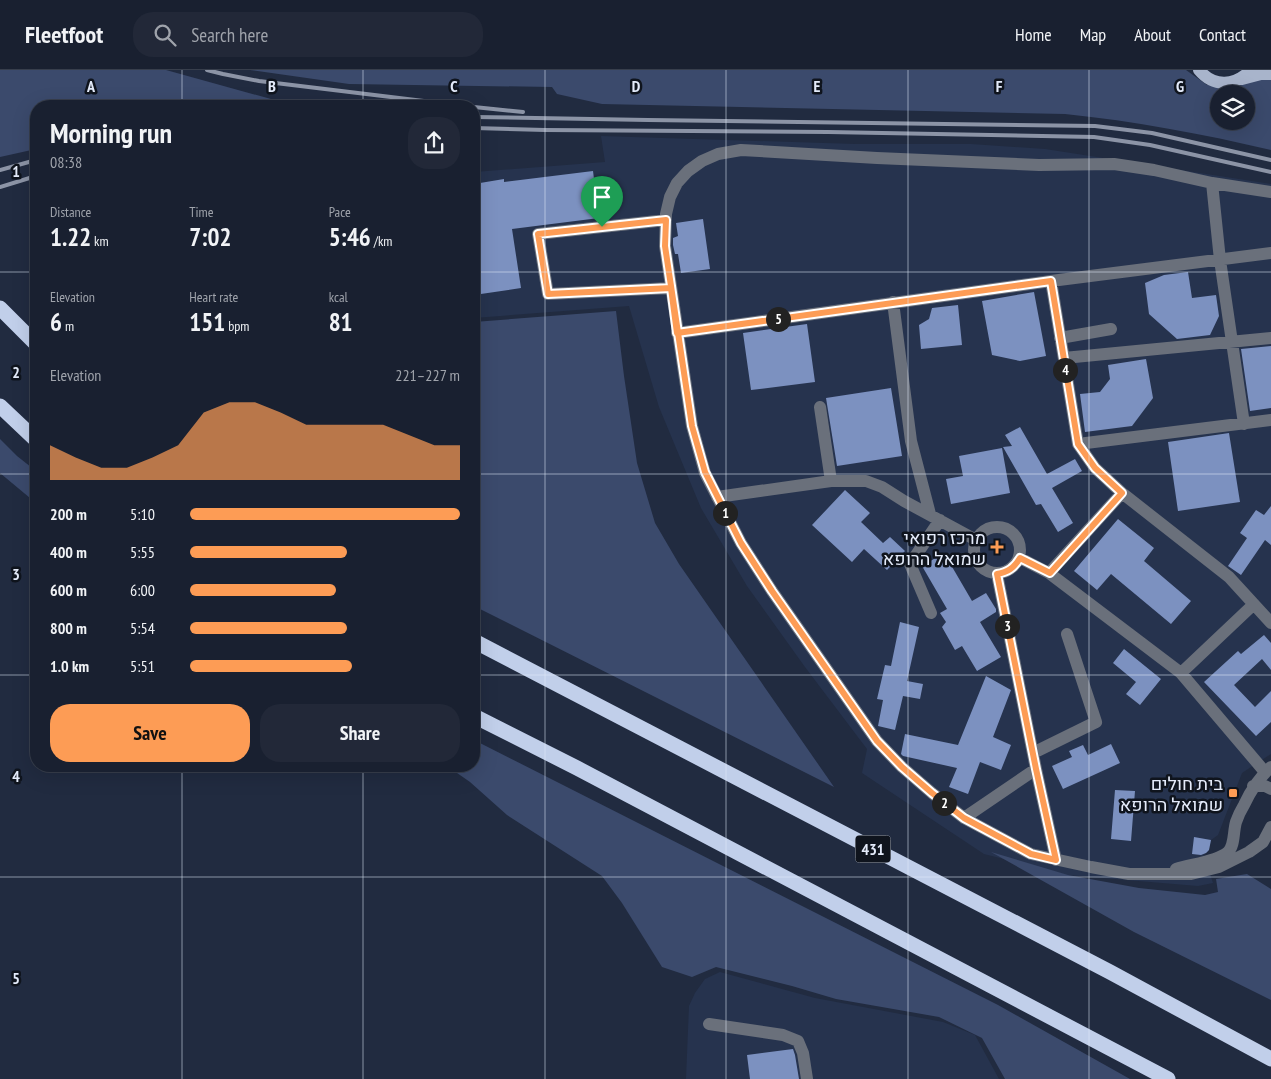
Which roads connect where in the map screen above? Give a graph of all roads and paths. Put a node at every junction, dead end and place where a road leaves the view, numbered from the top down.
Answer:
1 (1199, 70) edge
2 (1251, 70) edge
3 (1271, 74) edge
4 (1240, 80) junction
5 (1212, 183) junction
6 (1271, 192) edge
7 (666, 220) junction
8 (1271, 253) edge
9 (1220, 260) junction
10 (1051, 281) junction
11 (671, 288) junction
12 (893, 302) junction
13 (0, 308) edge
14 (1111, 329) dead end
15 (677, 333) junction
16 (30, 338) edge
17 (1060, 338) junction
18 (1271, 338) edge
19 (1232, 342) junction
20 (1064, 358) junction
21 (0, 406) edge
22 (820, 406) dead end
23 (1271, 420) edge
24 (1244, 424) junction
25 (30, 434) edge
26 (1078, 444) junction
27 (831, 481) junction
28 (1122, 493) junction
29 (718, 497) junction
30 (935, 517) junction
31 (976, 540) junction
32 (1020, 558) junction
33 (1050, 573) junction
34 (997, 574) junction
35 (1254, 604) junction
36 (931, 613) dead end
37 (1271, 623) edge
38 (1066, 634) dead end
39 (480, 644) edge
40 (1181, 673) junction
41 (480, 719) edge
42 (1033, 753) junction
43 (1036, 769) junction
44 (1268, 769) edge
45 (1253, 786) junction
46 (1271, 788) edge
47 (964, 818) junction
48 (1271, 827) edge
49 (1233, 839) junction
50 (1249, 852) junction
51 (1056, 860) junction
52 (1207, 866) junction
53 (709, 1024) dead end
54 (1271, 1059) edge
55 (807, 1079) edge
56 (1168, 1079) edge

1 - 4 main road
2 - 4 main road
3 - 4 main road
5 - 6 street
5 - 7 street
5 - 9 street
7 - 11 street
7 - 11 street
8 - 9 street
9 - 10 street
9 - 19 street
10 - 12 street
10 - 17 street
11 - 15 street
12 - 15 street
12 - 30 street
13 - 16 highway
14 - 17 street
15 - 29 street
17 - 20 street
18 - 19 street
19 - 20 street
19 - 24 street
20 - 26 street
21 - 25 highway
22 - 27 street
23 - 24 street
24 - 26 street
26 - 28 street
27 - 29 street
27 - 30 street
28 - 33 street
28 - 35 street
29 - 47 street
30 - 31 street
30 - 36 street
31 - 32 street
31 - 34 street
32 - 33 street
32 - 34 street
33 - 40 street
34 - 42 street
35 - 37 street
35 - 40 street
38 - 42 street
39 - 54 highway, 431
40 - 44 street
41 - 56 highway
42 - 43 street
43 - 47 street
43 - 51 street
44 - 45 street
45 - 46 street
45 - 49 street
47 - 51 street
48 - 50 street
49 - 50 street
49 - 52 street
50 - 52 street
51 - 52 street
53 - 55 street

